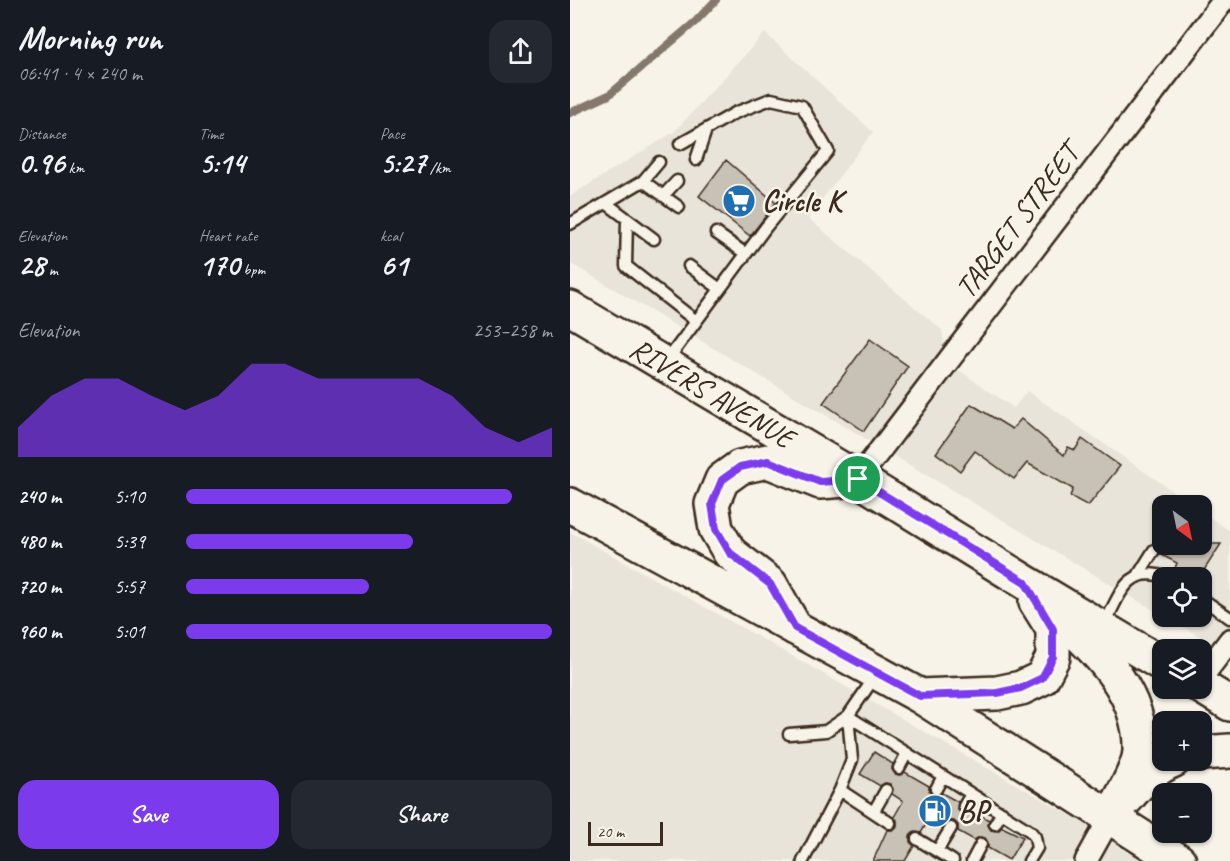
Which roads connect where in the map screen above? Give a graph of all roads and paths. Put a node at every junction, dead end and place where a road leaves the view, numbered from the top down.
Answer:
1 (1224, 0) edge
2 (706, 130) junction
3 (680, 144) dead end
4 (696, 160) dead end
5 (659, 162) dead end
6 (677, 181) dead end
7 (643, 182) junction
8 (663, 196) junction
9 (606, 203) junction
10 (679, 207) dead end
11 (627, 219) junction
12 (570, 224) edge
13 (716, 233) dead end
14 (654, 239) dead end
15 (746, 254) junction
16 (689, 266) dead end
17 (720, 289) junction
18 (570, 308) edge
19 (696, 321) junction
20 (664, 364) junction
21 (858, 479) junction
22 (570, 505) edge
23 (1152, 553) edge
24 (1152, 573) edge
25 (1139, 574) junction
26 (1025, 582) junction
27 (1212, 606) edge
28 (1230, 618) edge
29 (795, 628) junction
30 (1102, 628) junction
31 (1230, 640) edge
32 (1152, 658) edge
33 (1212, 664) edge
34 (878, 673) junction
35 (1212, 693) edge
36 (920, 696) junction
37 (1230, 704) edge
38 (848, 716) junction
39 (789, 734) dead end
40 (1230, 751) edge
41 (1212, 752) edge
42 (907, 753) junction
43 (899, 768) dead end
44 (1155, 771) edge
45 (944, 776) junction
46 (936, 789) dead end
47 (840, 790) junction
48 (886, 790) dead end
49 (970, 794) junction
50 (964, 806) dead end
51 (874, 811) junction
52 (1002, 812) junction
53 (1110, 818) junction
54 (891, 823) dead end
55 (995, 824) dead end
56 (951, 828) dead end
57 (917, 839) dead end
58 (981, 844) dead end
59 (937, 851) junction
60 (803, 861) edge
61 (953, 861) edge
62 (972, 861) edge
63 (1029, 861) edge
64 (1086, 861) edge
65 (1179, 861) edge

1 - 21 street, TARGET STREET
2 - 3 lane
2 - 4 lane
2 - 15 lane
5 - 7 lane
6 - 8 lane
7 - 8 lane
7 - 9 lane
8 - 10 lane
9 - 11 lane
9 - 12 lane
11 - 14 lane
11 - 19 lane
13 - 15 lane
15 - 17 lane
16 - 17 lane
17 - 19 lane
18 - 20 main road, RIVERS AVENUE
19 - 20 lane
20 - 21 main road, RIVERS AVENUE
21 - 26 main road, RIVERS AVENUE
21 - 29 main road
22 - 29 main road
23 - 25 lane
24 - 25 lane
25 - 30 lane
26 - 30 main road, RIVERS AVENUE
26 - 36 main road
26 - 53 main road
27 - 28 lane
29 - 34 main road
30 - 32 main road, RIVERS AVENUE
31 - 33 street
34 - 36 main road
34 - 38 lane
35 - 37 main road
36 - 53 main road
38 - 39 lane
38 - 42 lane
38 - 47 lane
40 - 41 main road
42 - 43 lane
42 - 45 lane
44 - 53 main road
45 - 46 lane
45 - 49 lane
47 - 51 lane
47 - 60 lane
48 - 51 lane
49 - 50 lane
49 - 52 lane
51 - 54 lane
52 - 55 lane
52 - 63 lane
53 - 64 street
53 - 65 main road
56 - 59 lane
57 - 59 lane
58 - 62 lane
59 - 61 lane

